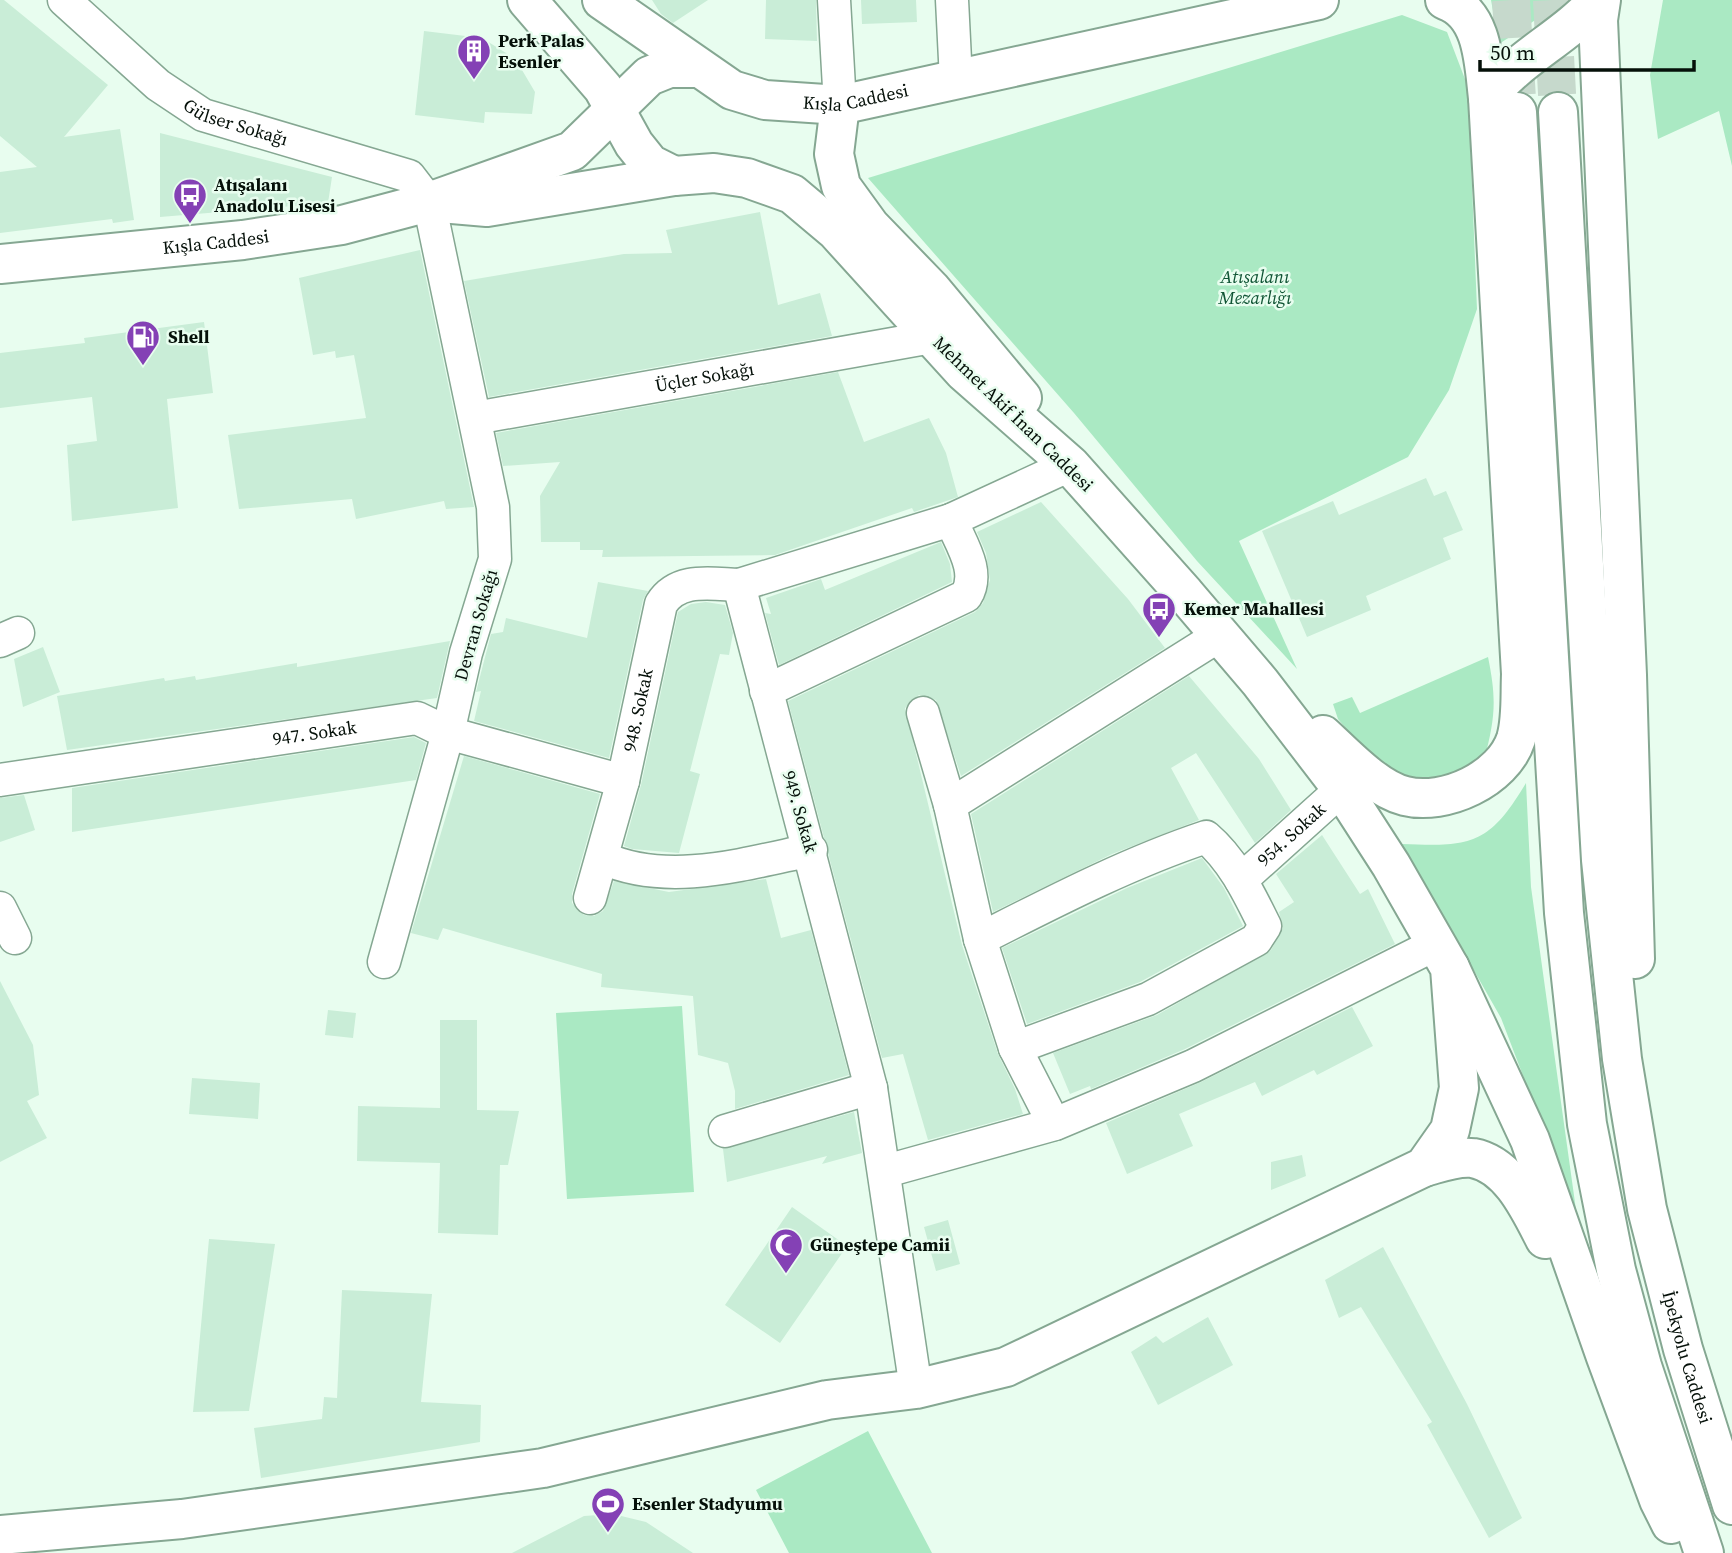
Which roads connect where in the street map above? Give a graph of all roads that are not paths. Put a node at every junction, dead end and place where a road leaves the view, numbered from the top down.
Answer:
1 (64, 0) edge
2 (527, 0) edge
3 (601, 0) edge
4 (834, 0) edge
5 (952, 0) edge
6 (1319, 0) edge
7 (1445, 0) edge
8 (1599, 0) edge
9 (696, 68) junction
10 (956, 80) junction
11 (840, 105) junction
12 (1503, 105) junction
13 (615, 108) junction
14 (1558, 112) tunnel mouth
15 (674, 176) junction
16 (429, 202) junction
17 (0, 264) edge
18 (932, 337) junction
19 (475, 418) junction
20 (1070, 465) junction
21 (951, 520) junction
22 (739, 585) junction
23 (1220, 635) junction
24 (1260, 682) junction
25 (766, 691) junction
26 (923, 713) dead end
27 (448, 733) junction
28 (0, 780) edge
29 (623, 781) junction
30 (1342, 789) junction
31 (950, 805) junction
32 (811, 850) junction
33 (603, 858) junction
34 (1241, 880) junction
35 (590, 898) dead end
36 (0, 908) edge
37 (15, 938) dead end
38 (979, 939) junction
39 (1443, 956) junction
40 (384, 962) dead end
41 (1015, 1048) junction
42 (871, 1088) junction
43 (1054, 1124) junction
44 (725, 1131) dead end
45 (1424, 1167) junction
46 (886, 1171) junction
47 (1647, 1209) junction
48 (1586, 1295) junction
49 (916, 1389) junction
50 (1732, 1504) edge
51 (0, 1535) edge
52 (1686, 1553) edge
53 (1704, 1553) edge

1 - 16 street, Gülser Sokağı
2 - 13 main road
3 - 9 main road
4 - 11 street
5 - 10 street
6 - 10 main road, Kışla Caddesi
7 - 12 main road
8 - 12 main road
8 - 47 main road
9 - 11 main road, Kışla Caddesi
9 - 13 main road, Kışla Caddesi
10 - 11 main road, Kışla Caddesi
11 - 20 main road
12 - 24 main road
12 - 53 main road
13 - 15 main road
13 - 16 main road, Kışla Caddesi
14 - 47 main road
15 - 16 main road, Kışla Caddesi
15 - 18 main road, Mehmet Akif İnan Caddesi
16 - 17 main road, Kışla Caddesi
16 - 19 street, Devran Sokağı
18 - 19 street, Üçler Sokağı
18 - 20 main road, Mehmet Akif İnan Caddesi
19 - 27 street, Devran Sokağı
20 - 21 street
20 - 23 main road, Mehmet Akif İnan Caddesi
21 - 22 street
21 - 25 street
22 - 25 street, 949. Sokak
22 - 29 street, 948. Sokak
23 - 24 main road, Mehmet Akif İnan Caddesi
23 - 31 street
24 - 30 main road, Mehmet Akif İnan Caddesi
25 - 32 street, 949. Sokak
26 - 31 street
27 - 28 street, 947. Sokak
27 - 29 street, 947. Sokak
27 - 40 street, Devran Sokağı
29 - 33 street, 948. Sokak
30 - 34 street, 954. Sokak
30 - 39 main road, Mehmet Akif İnan Caddesi
31 - 38 street
32 - 33 street
32 - 42 street, 949. Sokak
33 - 35 street, 948. Sokak
34 - 38 street
34 - 41 street
36 - 37 street
38 - 41 street
39 - 43 street
39 - 45 main road
39 - 48 main road, Mehmet Akif İnan Caddesi
41 - 43 street
42 - 44 street
42 - 46 street, 949. Sokak
43 - 46 street
45 - 48 main road
45 - 49 main road
46 - 49 street, 949. Sokak
47 - 50 main road, İpekyolu Caddesi
48 - 52 main road, Mehmet Akif İnan Caddesi
49 - 51 main road

